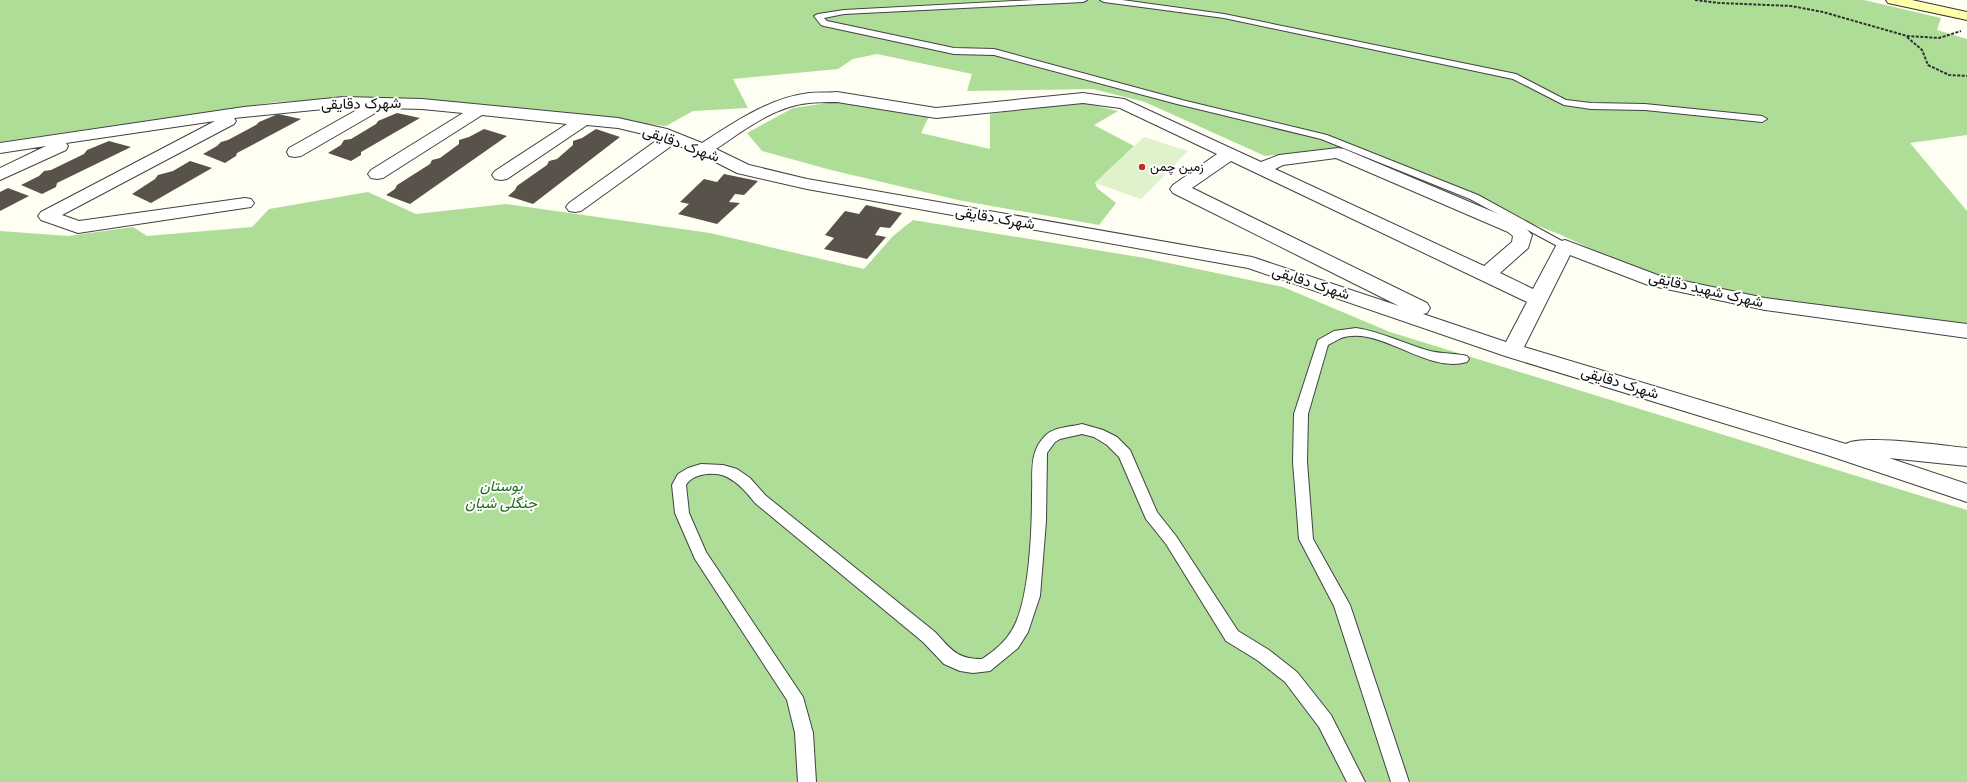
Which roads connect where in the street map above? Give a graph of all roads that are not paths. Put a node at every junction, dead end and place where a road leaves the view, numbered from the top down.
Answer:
1 (1083, 0) edge
2 (1104, 0) edge
3 (1898, 1) edge
4 (1966, 23) edge
5 (382, 103) junction
6 (479, 110) junction
7 (244, 112) junction
8 (1762, 119) dead end
9 (584, 120) junction
10 (80, 137) junction
11 (672, 137) junction
12 (0, 148) edge
13 (704, 149) junction
14 (295, 152) dead end
15 (1229, 154) junction
16 (1261, 169) junction
17 (377, 174) dead end
18 (501, 175) dead end
19 (0, 176) edge
20 (245, 203) dead end
21 (576, 207) dead end
22 (1565, 246) junction
23 (1486, 275) junction
24 (1538, 299) junction
25 (1465, 326) dead end
26 (1967, 330) edge
27 (1512, 351) junction
28 (1463, 359) dead end
29 (1835, 449) junction
30 (1967, 457) edge
31 (1967, 493) edge
32 (807, 782) edge
33 (1356, 782) edge
34 (1400, 782) edge

1 - 22 lane
2 - 8 lane
3 - 4 main road
5 - 6 street, شهرک دقایقی
5 - 7 street, شهرک دقایقی
5 - 14 street
6 - 9 street, شهرک دقایقی
6 - 17 street
7 - 10 street, شهرک دقایقی
7 - 20 street
9 - 11 street, شهرک دقایقی
9 - 18 street
10 - 12 street, شهرک دقایقی
10 - 19 street
11 - 13 street, شهرک دقایقی
11 - 21 street
13 - 15 street
13 - 27 street, شهرک دقایقی
15 - 16 street
15 - 25 street
16 - 23 street
16 - 23 street
22 - 24 street
22 - 26 street, شهرک شهید دقایقی
23 - 24 street
24 - 27 street
27 - 29 street, شهرک دقایقی
28 - 34 lane
29 - 30 street
29 - 31 street, شهرک دقایقی
32 - 33 lane

